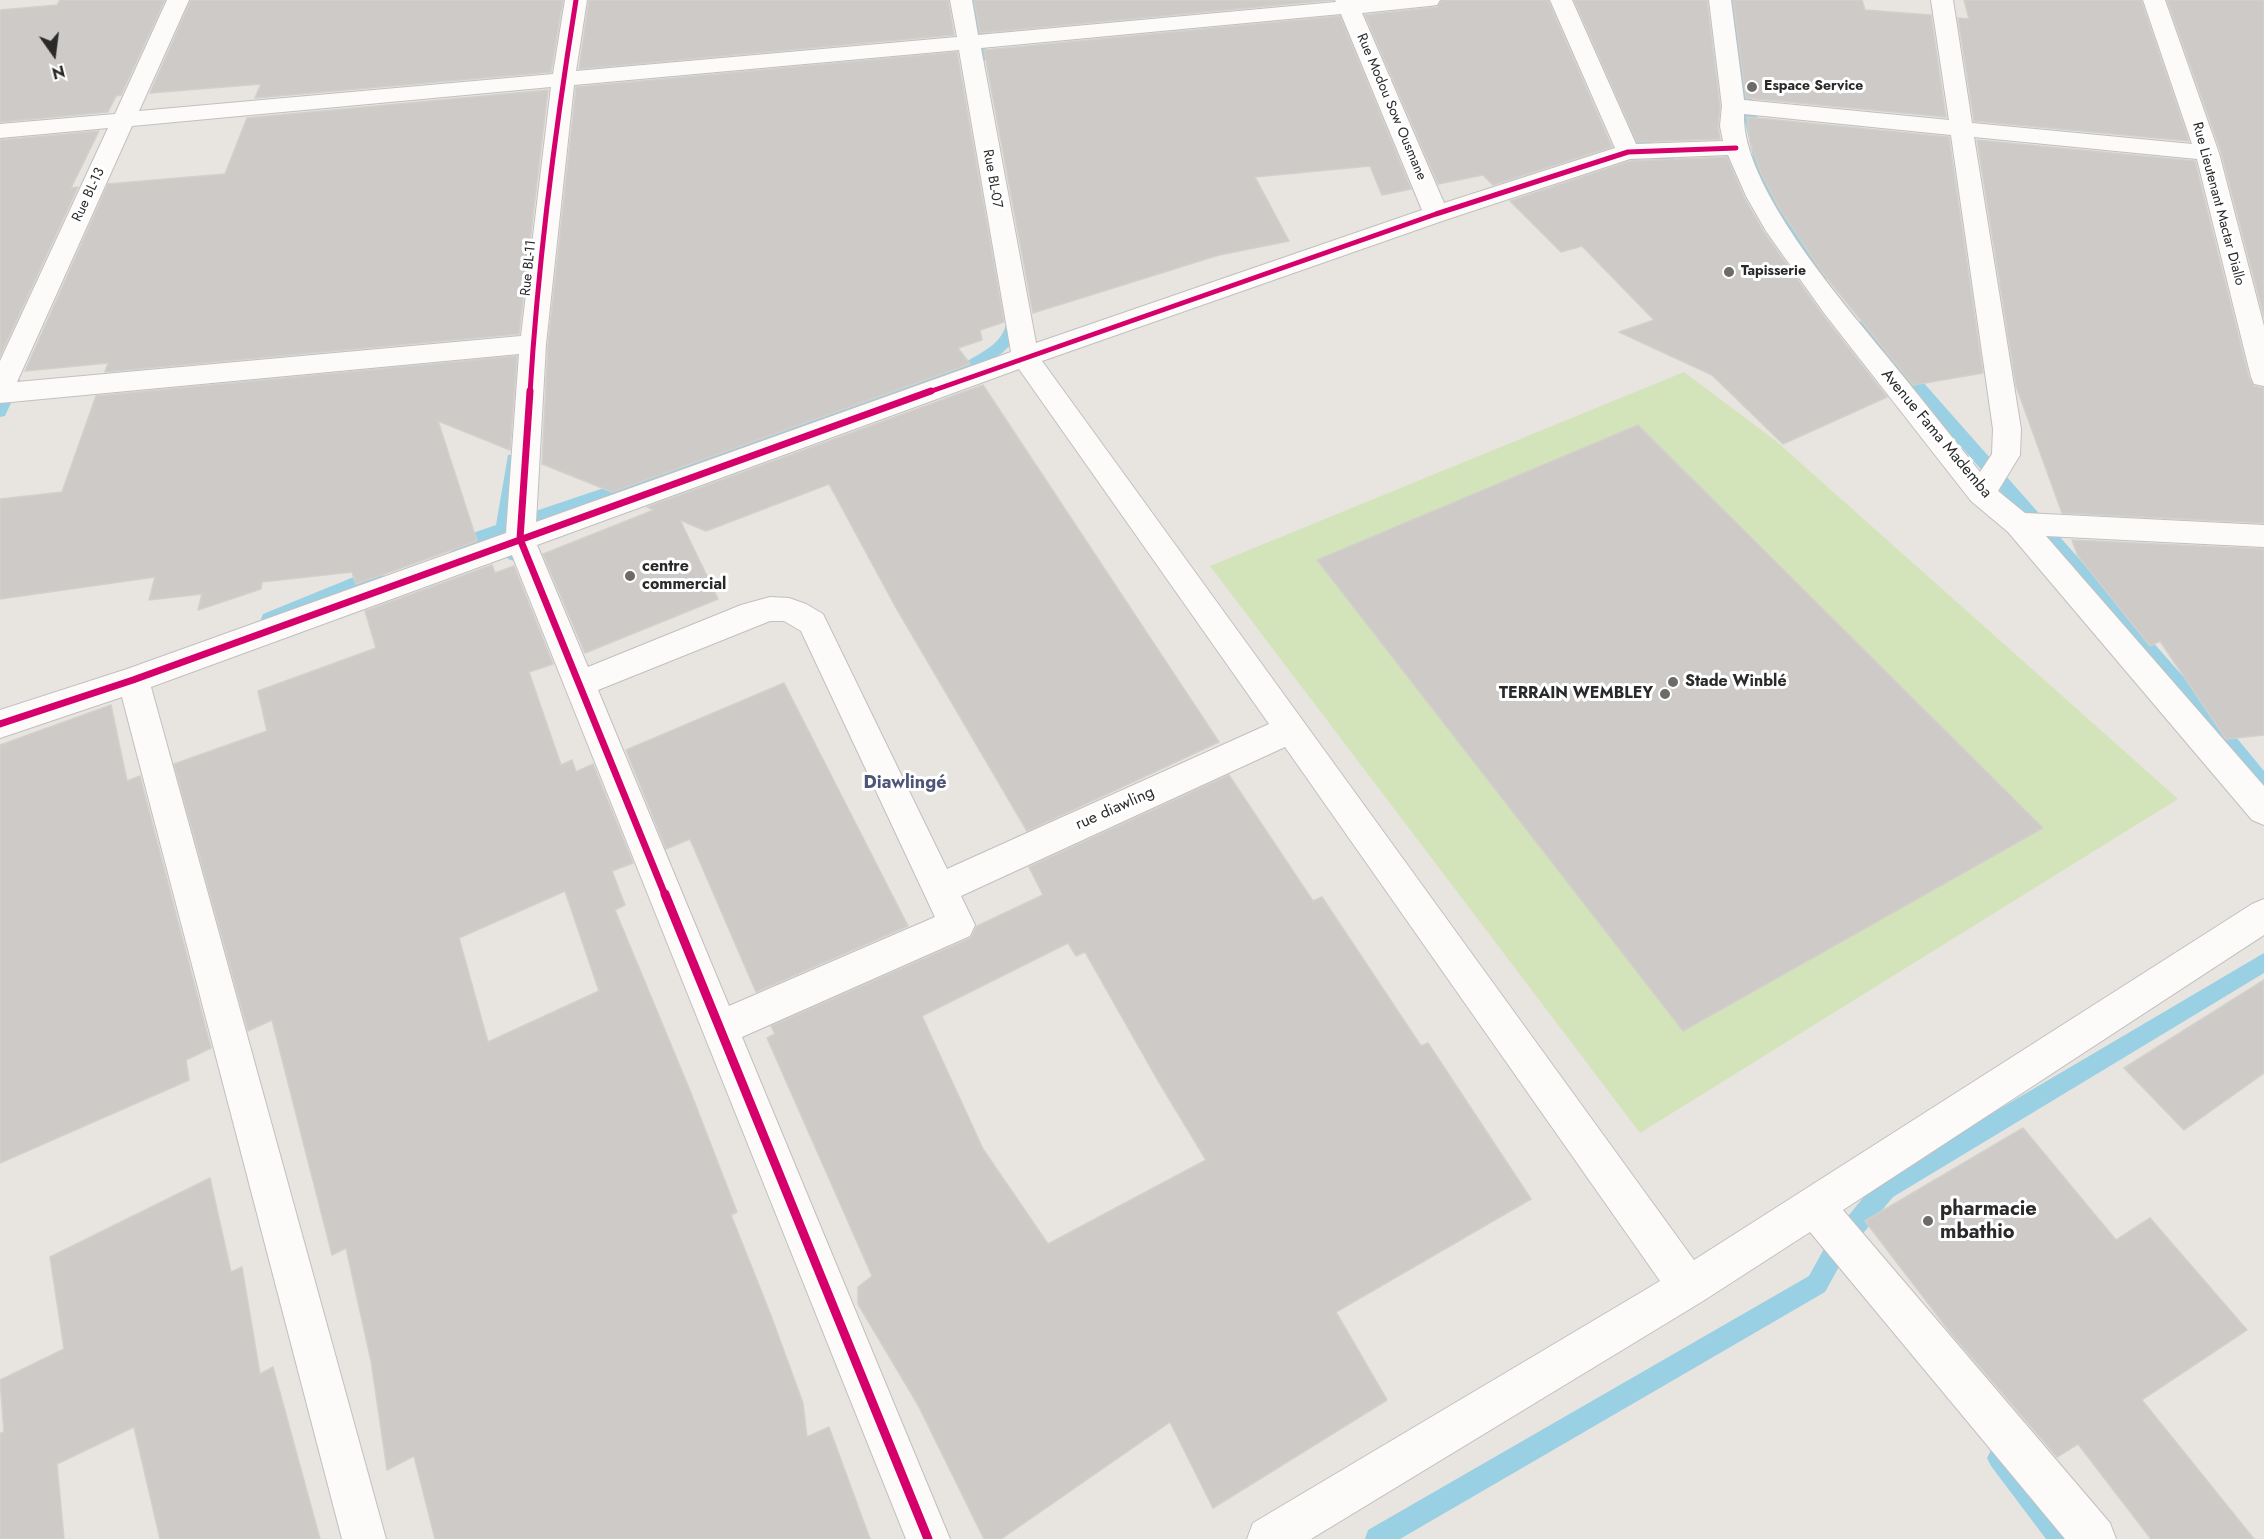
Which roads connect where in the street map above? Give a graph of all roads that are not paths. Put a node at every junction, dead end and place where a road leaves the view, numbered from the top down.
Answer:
1 (178, 0) edge
2 (576, 0) edge
3 (961, 0) edge
4 (1429, 0) edge
5 (1561, 0) edge
6 (1720, 0) edge
7 (1942, 0) edge
8 (2154, 0) edge
9 (1347, 3) edge
10 (967, 42) junction
11 (563, 80) junction
12 (1734, 106) junction
13 (124, 118) junction
14 (1963, 128) junction
15 (0, 130) edge
16 (1736, 148) junction
17 (1628, 152) junction
18 (2207, 153) junction
19 (1436, 214) junction
20 (533, 344) junction
21 (1025, 357) junction
22 (2264, 377) edge
23 (0, 391) edge
24 (1981, 493) junction
25 (2018, 524) junction
26 (2264, 536) edge
27 (520, 539) junction
28 (133, 680) junction
29 (579, 684) junction
30 (0, 724) edge
31 (1291, 729) junction
32 (2264, 810) edge
33 (939, 889) junction
34 (2264, 915) edge
35 (721, 1028) junction
36 (1815, 1207) junction
37 (1689, 1287) junction
38 (364, 1539) edge
39 (928, 1539) edge
40 (1269, 1539) edge
41 (2094, 1539) edge

1 - 13 street, Rue BL-13
2 - 11 street, Rue BL-11
3 - 10 street, Rue BL-07
4 - 9 street
5 - 17 street
6 - 12 street, Avenue Fama Mademba
7 - 14 street
8 - 18 street, Rue Lieutenant Mactar Diallo
9 - 10 street
9 - 19 street, Rue Modou Sow Ousmane
10 - 11 street
10 - 21 street, Rue BL-07
11 - 13 street
11 - 20 street, Rue BL-11
12 - 14 street
12 - 16 street, Avenue Fama Mademba
13 - 15 street
13 - 23 street, Rue BL-13
14 - 18 street
14 - 24 street
16 - 17 street
16 - 24 street, Avenue Fama Mademba
17 - 19 street
18 - 22 street, Rue Lieutenant Mactar Diallo
19 - 21 street
20 - 23 street
20 - 27 street, Rue BL-11
21 - 27 street
21 - 31 street
24 - 25 street, Avenue Fama Mademba
25 - 26 street
25 - 32 street, Avenue Fama Mademba
27 - 28 street
27 - 29 street
28 - 30 street
28 - 38 street
29 - 33 street
29 - 35 street
31 - 33 street, rue diawling
31 - 37 street
33 - 35 street
34 - 36 street
35 - 39 street
36 - 37 street
36 - 41 street
37 - 40 street

